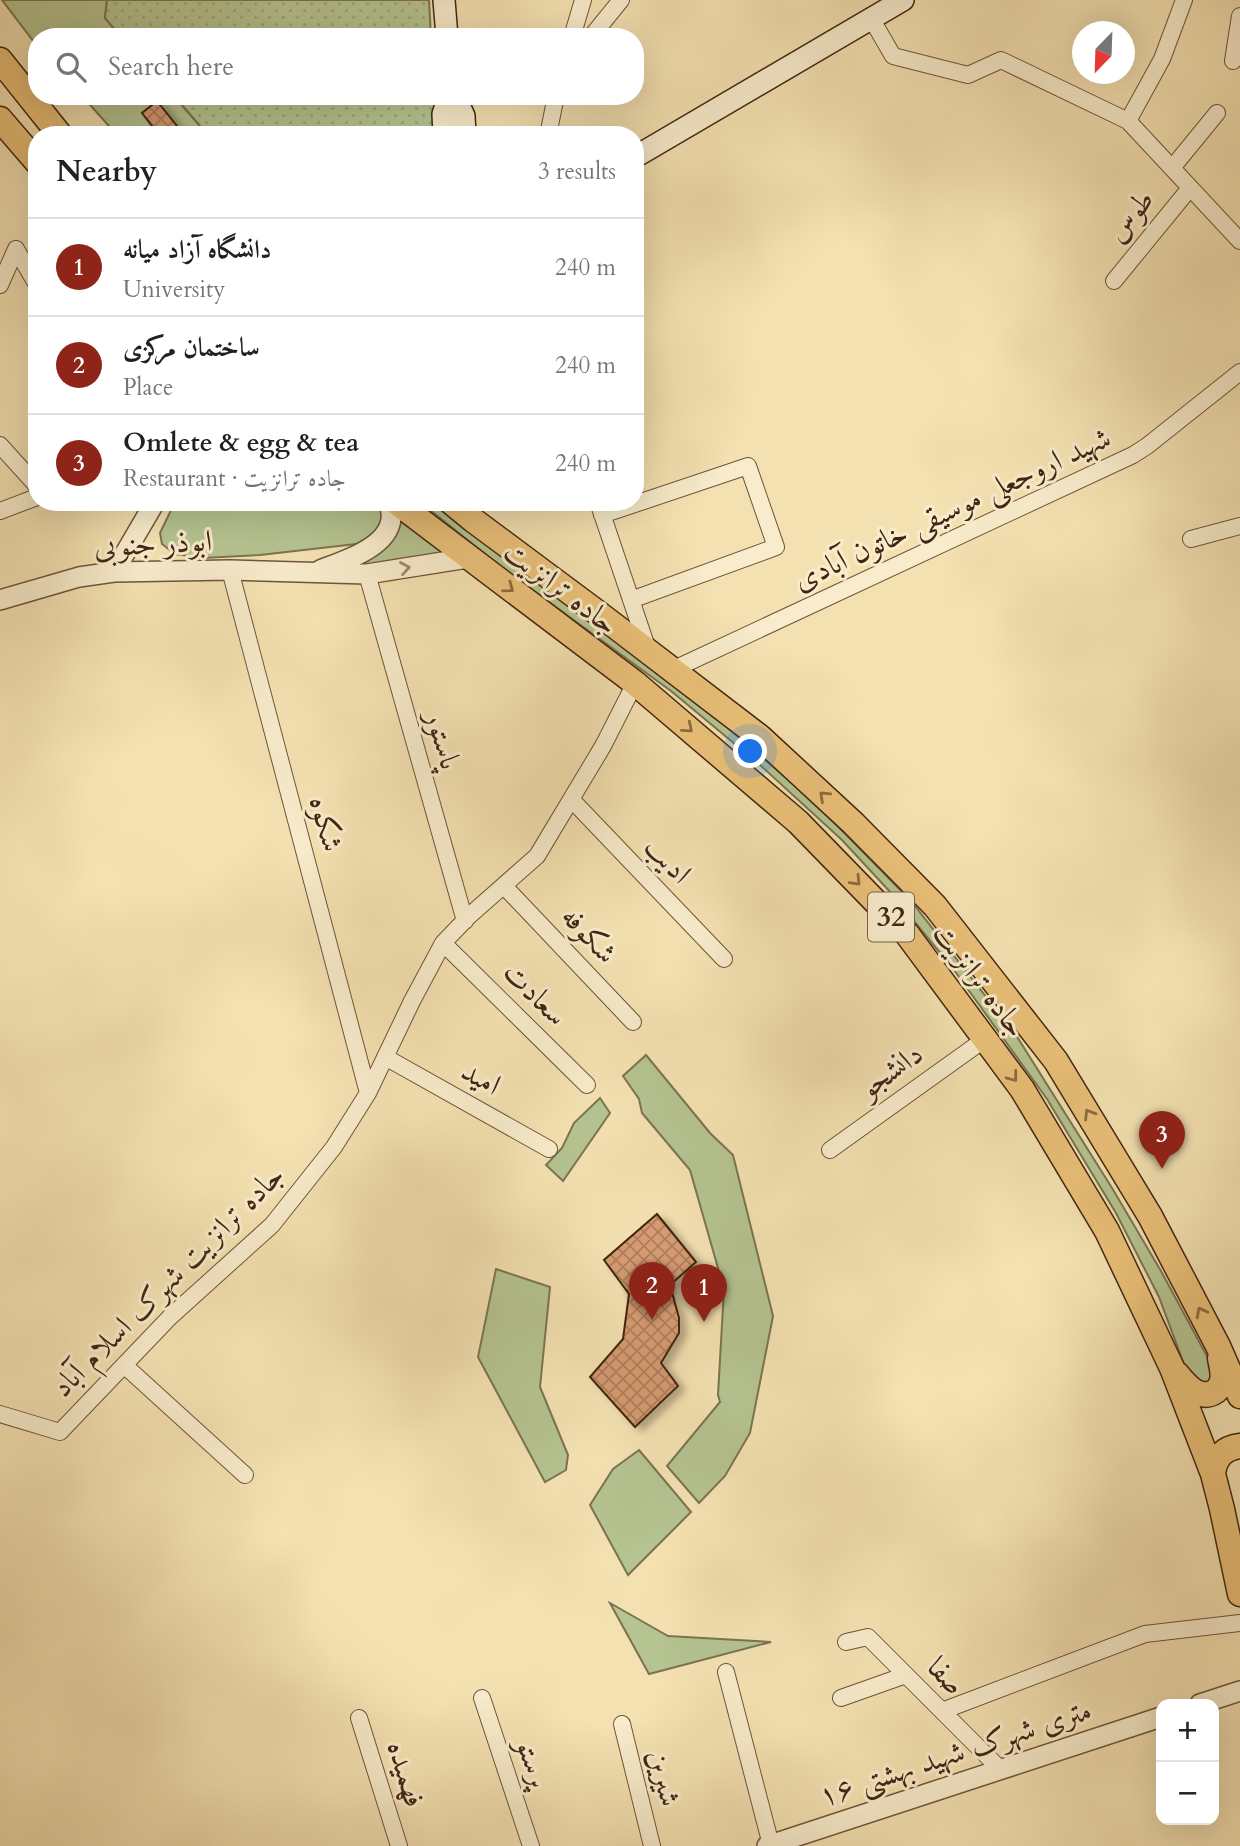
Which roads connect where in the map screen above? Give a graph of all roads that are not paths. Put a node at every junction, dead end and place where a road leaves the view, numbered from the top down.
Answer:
1 (444, 0) edge
2 (583, 0) edge
3 (621, 0) edge
4 (902, 0) edge
5 (1184, 0) edge
6 (1240, 16) edge
7 (871, 18) junction
8 (446, 28) edge
9 (575, 28) edge
10 (598, 28) edge
11 (0, 60) edge
12 (1233, 61) dead end
13 (28, 95) edge
14 (36, 105) edge
15 (446, 105) edge
16 (458, 105) edge
17 (554, 105) edge
18 (1217, 113) dead end
19 (0, 119) edge
20 (1128, 121) junction
21 (53, 126) edge
22 (444, 126) edge
23 (465, 126) edge
24 (550, 126) edge
25 (28, 152) edge
26 (644, 152) edge
27 (1172, 168) junction
28 (1190, 188) junction
29 (1240, 242) edge
30 (28, 270) edge
31 (1114, 281) dead end
32 (0, 285) edge
33 (1240, 372) edge
34 (0, 445) edge
35 (28, 476) edge
36 (644, 496) edge
37 (28, 500) edge
38 (0, 511) edge
39 (150, 511) edge
40 (390, 511) edge
41 (408, 511) edge
42 (467, 511) edge
43 (601, 511) edge
44 (1240, 526) edge
45 (1191, 539) dead end
46 (468, 558) junction
47 (230, 570) junction
48 (114, 572) junction
49 (313, 573) junction
50 (367, 574) junction
51 (0, 600) edge
52 (631, 600) junction
53 (649, 652) junction
54 (672, 670) junction
55 (635, 683) junction
56 (571, 799) junction
57 (504, 886) junction
58 (465, 921) junction
59 (443, 943) junction
60 (724, 959) dead end
61 (633, 1022) dead end
62 (985, 1038) junction
63 (385, 1057) junction
64 (587, 1085) dead end
65 (368, 1093) junction
66 (549, 1149) dead end
67 (830, 1150) dead end
68 (1219, 1346) junction
69 (124, 1365) junction
70 (1172, 1368) junction
71 (1240, 1396) edge
72 (0, 1414) edge
73 (1240, 1446) edge
74 (1213, 1474) junction
75 (245, 1475) dead end
76 (1240, 1594) edge
77 (1240, 1623) edge
78 (846, 1642) dead end
79 (726, 1672) dead end
80 (906, 1675) junction
81 (1240, 1691) edge
82 (482, 1698) dead end
83 (841, 1698) dead end
84 (1215, 1699) edge
85 (942, 1711) junction
86 (359, 1718) dead end
87 (1156, 1719) edge
88 (622, 1724) dead end
89 (1001, 1770) junction
90 (807, 1842) edge
91 (769, 1845) edge
92 (399, 1846) edge
93 (531, 1846) edge
94 (652, 1846) edge

1 - 8 main road
2 - 9 street
3 - 10 street
4 - 7 main road
5 - 20 street
6 - 12 street
7 - 20 street
7 - 26 main road
11 - 13 main road
14 - 21 main road
15 - 22 main road
16 - 23 main road
17 - 24 street
18 - 27 street
19 - 25 main road
20 - 27 street
27 - 28 street
28 - 29 street
28 - 31 street, طوس
30 - 32 street
33 - 54 street, شهید اروجعلی موسیقی خاتون آبادی
34 - 35 street
36 - 52 street
37 - 38 street
39 - 48 street
40 - 49 street
41 - 46 main road, جاده ترانزیت / 32
42 - 53 main road, جاده ترانزیت / 32
43 - 52 street
44 - 45 street
50 -> 46 street, ابوذر جنوبی
46 -> 55 main road, جاده ترانزیت / 32
47 - 48 street, ابوذر جنوبی
47 - 49 street, ابوذر جنوبی
47 - 65 street, شکوه
48 - 51 street, ابوذر جنوبی
49 - 50 street, ابوذر جنوبی
50 - 58 street, پاستور
52 - 53 street
53 - 54 main road, جاده ترانزیت / 32
68 -> 54 main road, جاده ترانزیت / 32
55 - 56 street, جاده ترانزیت شهرک اسلام آباد
55 -> 62 main road, جاده ترانزیت / 32
56 - 57 street, جاده ترانزیت شهرک اسلام آباد
56 - 60 street, ادیب
57 - 58 street, جاده ترانزیت شهرک اسلام آباد
57 - 61 street, شکوفه
58 - 59 street, جاده ترانزیت شهرک اسلام آباد
59 - 63 street, جاده ترانزیت شهرک اسلام آباد
59 - 64 street, سعادت
62 - 67 street, دانشجو
62 -> 70 main road, جاده ترانزیت / 32
63 - 65 street, جاده ترانزیت شهرک اسلام آباد
63 - 66 street, امید
65 - 69 street, جاده ترانزیت شهرک اسلام آباد
68 - 70 main road
68 - 71 main road, جاده ترانزیت / 32
69 - 72 street, جاده ترانزیت شهرک اسلام آباد
69 - 75 street
70 - 74 main road, جاده ترانزیت / 32
73 - 74 main road
74 - 76 main road, جاده ترانزیت / 32
77 - 85 street
78 - 80 street, صفا
79 - 91 street
80 - 83 street
80 - 85 street, صفا
81 - 84 street
82 - 93 street, پرستو
85 - 89 street, صفا
86 - 92 street, فهمیده
87 - 89 street, ۱۶ متری شهرک شهيد بهشتی
88 - 94 street, شیرین
89 - 90 street, ۱۶ متری شهرک شهيد بهشتی
90 - 91 street, ۱۶ متری شهرک شهيد بهشتی

